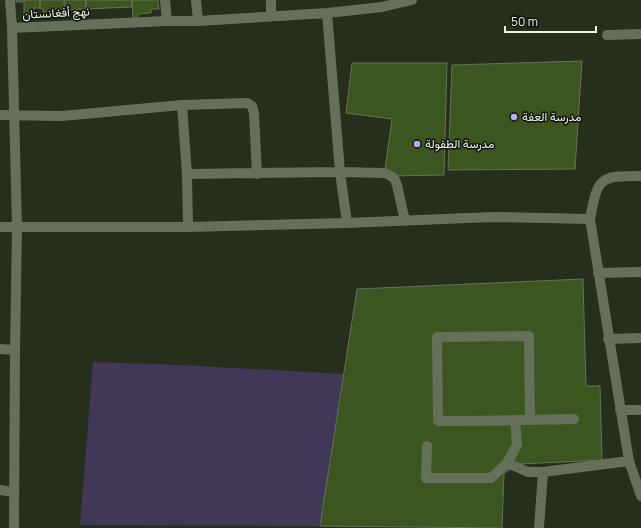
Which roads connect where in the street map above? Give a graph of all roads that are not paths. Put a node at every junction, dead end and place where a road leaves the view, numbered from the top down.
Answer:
1 (10, 0) edge
2 (165, 0) edge
3 (196, 0) edge
4 (271, 0) edge
5 (412, 0) edge
6 (382, 4) edge
7 (327, 13) junction
8 (271, 16) junction
9 (167, 21) junction
10 (198, 21) junction
11 (12, 28) junction
12 (641, 34) edge
13 (607, 36) dead end
14 (182, 105) junction
15 (0, 115) edge
16 (14, 115) junction
17 (340, 172) junction
18 (187, 174) junction
19 (257, 174) junction
20 (641, 176) edge
21 (590, 218) junction
22 (405, 221) junction
23 (347, 223) junction
24 (0, 227) edge
25 (188, 227) junction
26 (17, 228) junction
27 (641, 272) edge
28 (598, 273) junction
29 (641, 338) edge
30 (608, 339) junction
31 (0, 349) edge
32 (14, 350) junction
33 (620, 410) junction
34 (641, 410) edge
35 (574, 419) dead end
36 (515, 420) junction
37 (530, 420) junction
38 (427, 446) dead end
39 (629, 461) junction
40 (507, 463) junction
41 (543, 472) junction
42 (0, 490) edge
43 (14, 492) junction
44 (641, 496) edge
45 (14, 528) edge
46 (539, 528) edge

1 - 11 street
2 - 9 street
3 - 10 street
4 - 8 street
5 - 6 street, نهج أفغانستان
6 - 7 street, نهج أفغانستان
7 - 8 street, نهج أفغانستان
7 - 17 street
8 - 10 street, نهج أفغانستان
9 - 10 street, نهج أفغانستان
9 - 11 street, نهج أفغانستان
11 - 16 street
12 - 13 street
14 - 16 street
14 - 18 street
14 - 19 street
15 - 16 street
16 - 26 street
17 - 19 street
17 - 22 street
17 - 23 street
18 - 19 street
18 - 25 street
20 - 21 street
21 - 22 street
21 - 28 street
22 - 23 street
23 - 25 street
24 - 26 street
25 - 26 street
26 - 32 street
27 - 28 street
28 - 30 street
29 - 30 street
30 - 33 street
31 - 32 street
32 - 43 street
33 - 34 street
33 - 39 street
35 - 37 street
36 - 37 street
36 - 37 street
36 - 40 street
38 - 40 street
39 - 41 street
39 - 44 street
40 - 41 street
41 - 46 street
42 - 43 street
43 - 45 street

